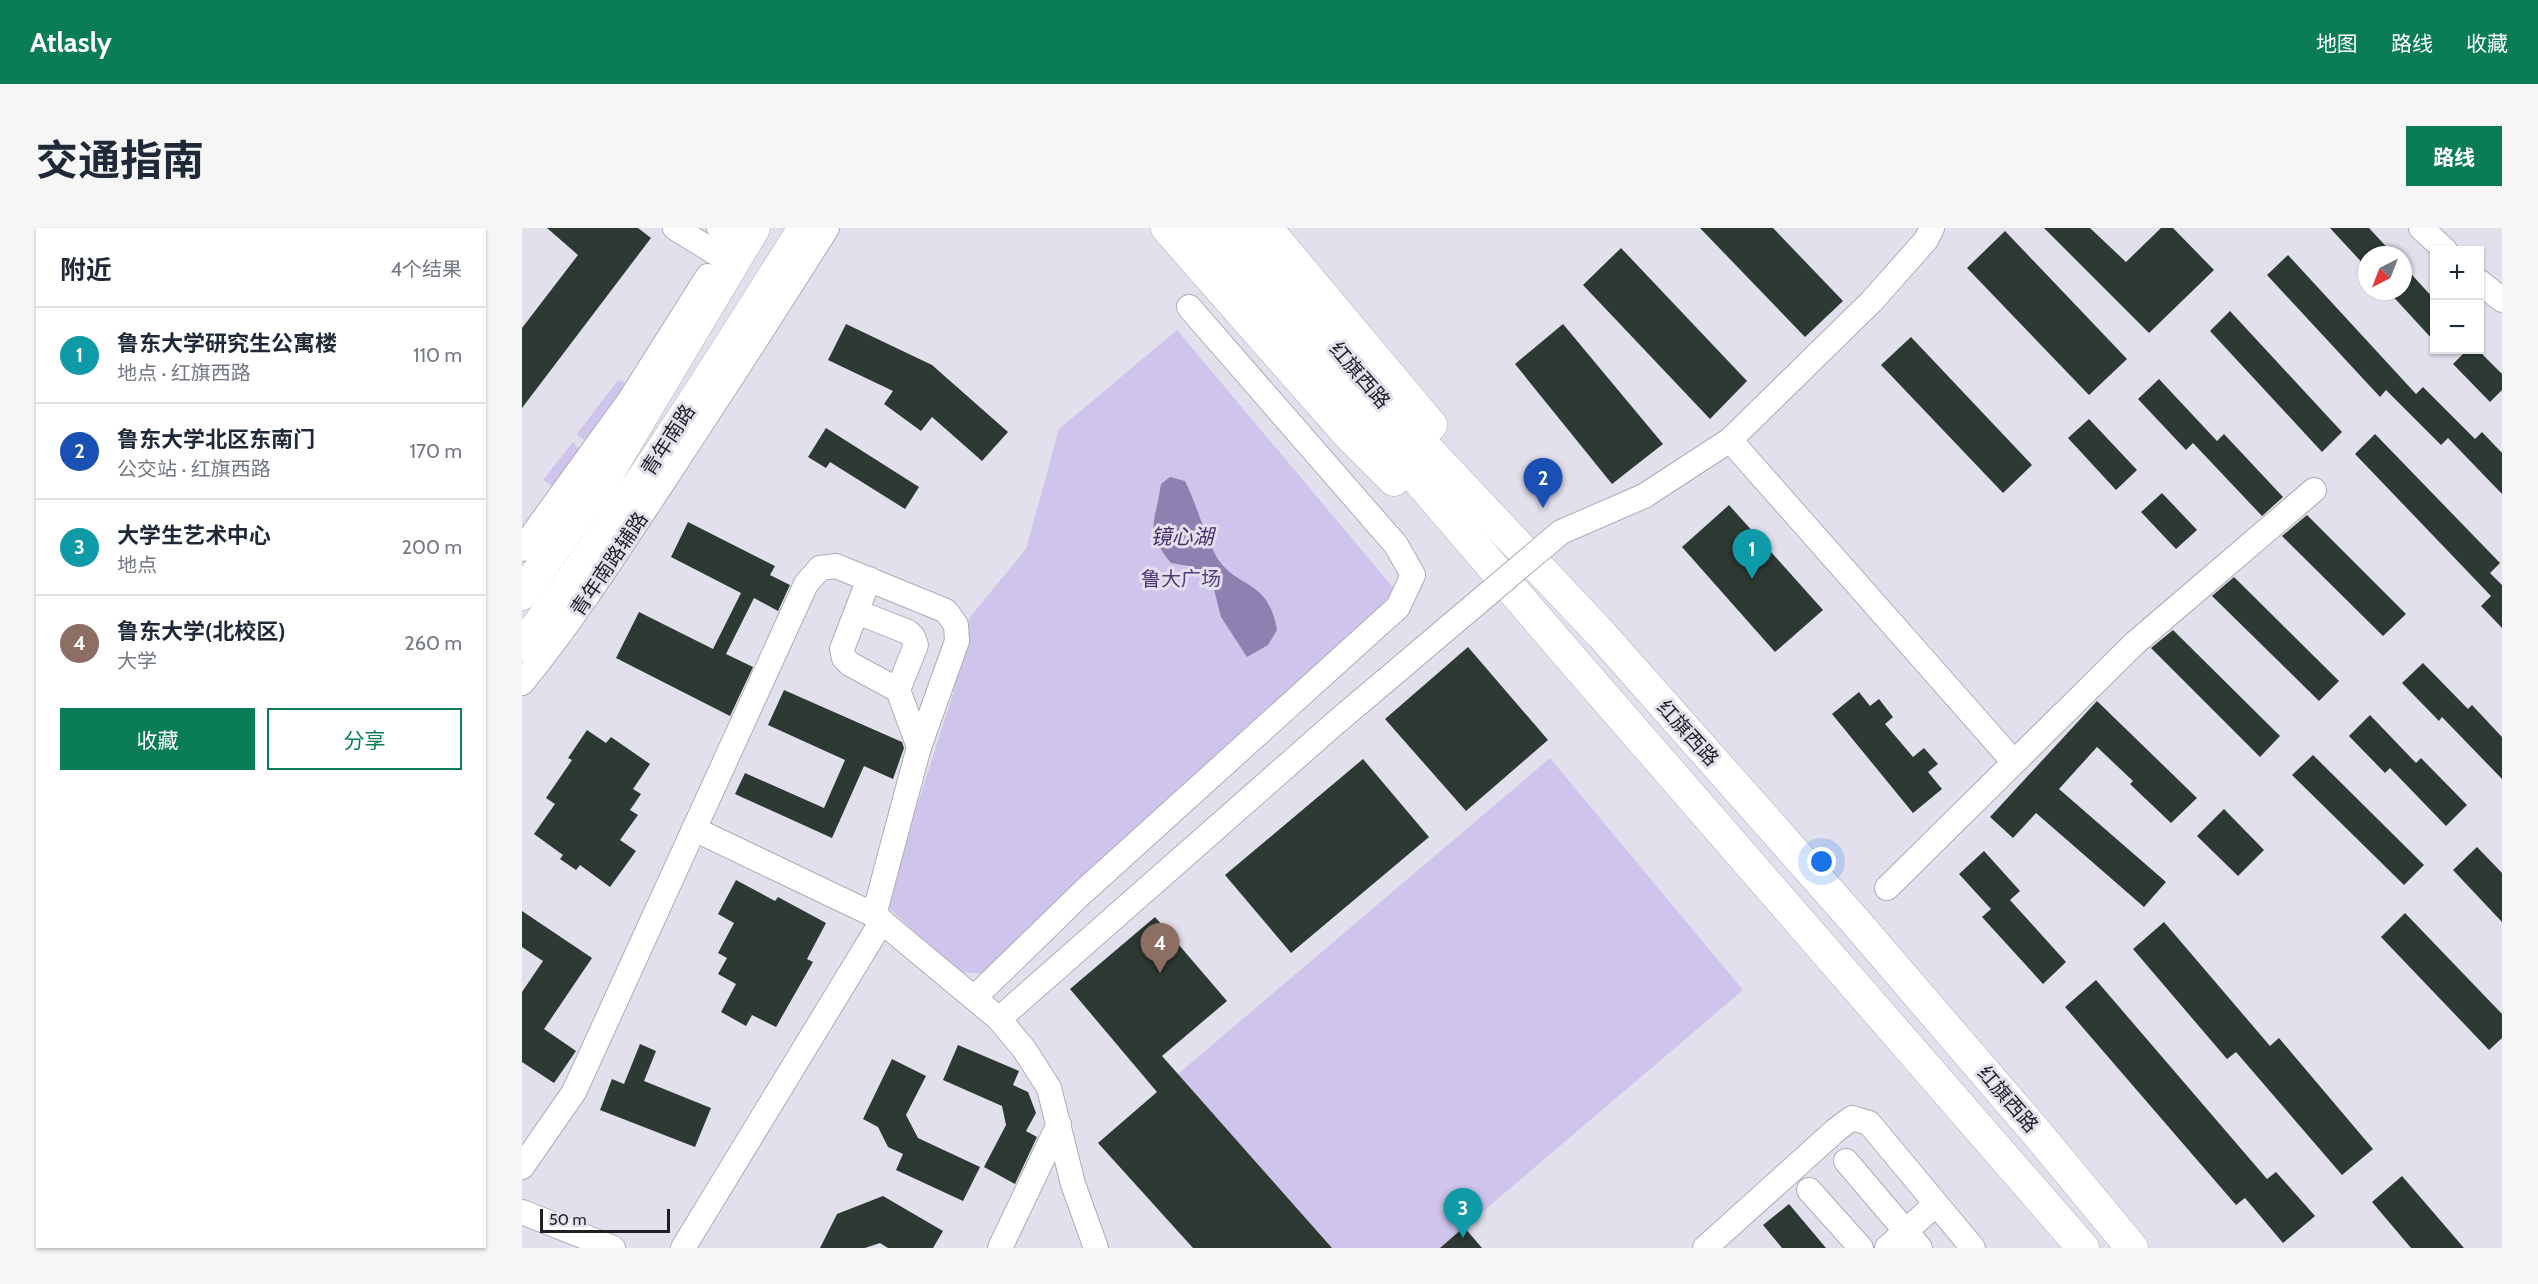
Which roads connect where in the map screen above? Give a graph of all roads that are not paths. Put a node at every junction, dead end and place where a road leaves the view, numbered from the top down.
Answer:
1 (675, 228) edge
2 (804, 228) edge
3 (827, 228) edge
4 (1167, 228) edge
5 (1202, 228) edge
6 (1233, 228) edge
7 (1266, 228) edge
8 (1932, 228) edge
9 (2421, 228) edge
10 (735, 240) edge
11 (2441, 246) edge
12 (2484, 285) edge
13 (2501, 296) edge
14 (1189, 307) dead end
15 (1730, 440) junction
16 (2314, 490) dead end
17 (522, 549) edge
18 (869, 579) junction
19 (522, 594) edge
20 (856, 612) junction
21 (1602, 635) junction
22 (522, 646) edge
23 (1570, 657) junction
24 (522, 683) edge
25 (898, 690) junction
26 (919, 747) junction
27 (2013, 761) junction
28 (694, 829) junction
29 (1887, 888) dead end
30 (878, 918) junction
31 (975, 997) junction
32 (999, 1019) junction
33 (1059, 1124) junction
34 (1846, 1161) dead end
35 (522, 1167) edge
36 (1809, 1190) dead end
37 (1936, 1204) junction
38 (522, 1212) edge
39 (1913, 1240) edge
40 (2072, 1244) edge
41 (613, 1248) edge
42 (683, 1248) edge
43 (1000, 1248) edge
44 (1096, 1248) edge
45 (1705, 1248) edge
46 (1861, 1248) edge
47 (1887, 1248) edge
48 (1973, 1248) edge
49 (2132, 1248) edge

1 - 10 street
2 - 22 main road, 青年南路
3 - 24 street, 青年南路辅路
4 - 23 main road
5 - 23 main road, 红旗西路
6 - 21 main road, 红旗西路
7 - 21 main road
8 - 15 street
9 - 11 street
10 - 17 street
10 - 19 main road, 青年南路
12 - 13 street
14 - 31 street
15 - 27 street
15 - 32 street, bridge
16 - 27 street
18 - 20 street
18 - 26 street
18 - 28 street
20 - 25 street
20 - 25 street
21 - 49 main road, 红旗西路
23 - 40 main road, 红旗西路
25 - 26 street
26 - 30 street
27 - 29 street
28 - 30 street
28 - 35 street
30 - 31 street
30 - 42 street
31 - 32 street
32 - 33 street
33 - 43 street
33 - 44 street
34 - 39 street
36 - 46 street
37 - 39 street
37 - 45 street
37 - 48 street
38 - 41 street
39 - 47 street

